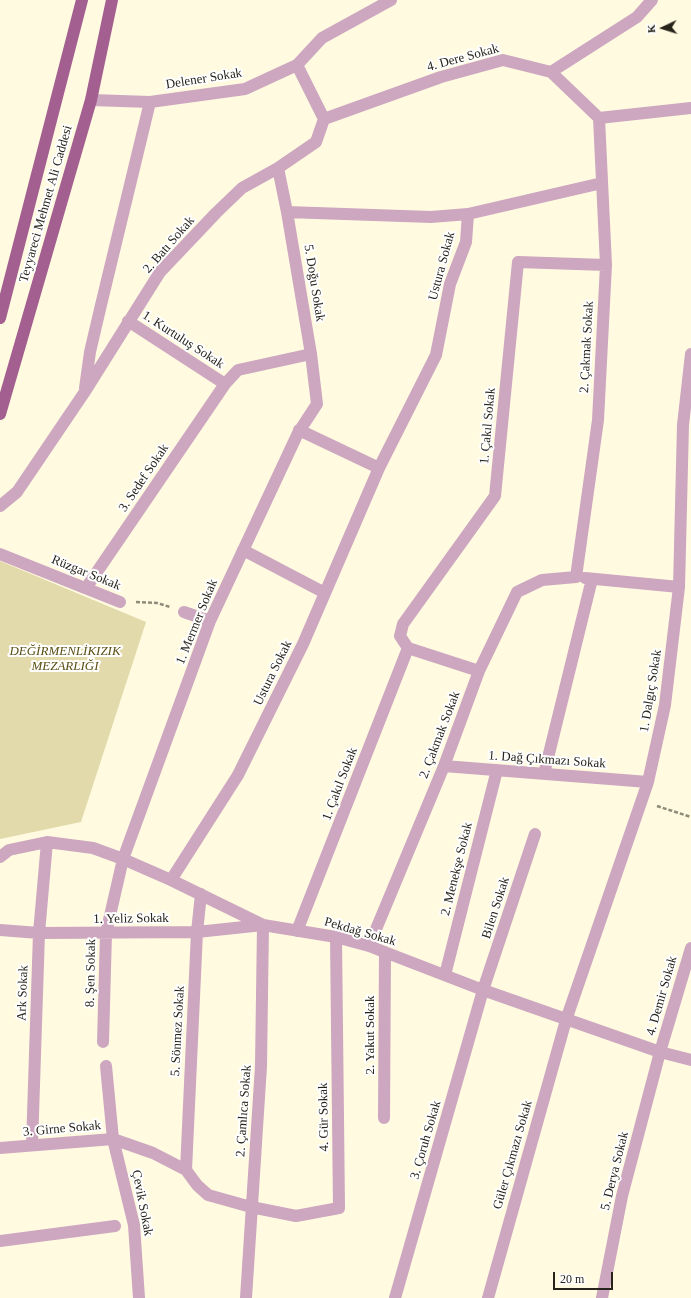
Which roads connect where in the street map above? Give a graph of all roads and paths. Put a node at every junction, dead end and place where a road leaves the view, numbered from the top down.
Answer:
1 (82, 0) edge
2 (112, 0) edge
3 (392, 0) edge
4 (652, 0) edge
5 (297, 65) junction
6 (551, 72) junction
7 (90, 100) junction
8 (150, 102) junction
9 (691, 108) edge
10 (599, 118) junction
11 (324, 120) junction
12 (278, 168) junction
13 (602, 183) junction
14 (288, 212) junction
15 (468, 214) junction
16 (606, 264) junction
17 (0, 318) edge
18 (128, 321) junction
19 (311, 354) junction
20 (691, 354) edge
21 (225, 384) junction
22 (84, 393) junction
23 (317, 404) joint
24 (0, 414) edge
25 (687, 426) edge
26 (299, 430) junction
27 (379, 468) junction
28 (0, 506) edge
29 (243, 550) junction
30 (0, 554) edge
31 (576, 577) junction
32 (592, 579) junction
33 (679, 587) junction
34 (86, 588) junction
35 (325, 593) junction
36 (120, 602) joint
37 (184, 612) joint
38 (210, 621) junction
39 (408, 648) junction
40 (479, 671) junction
41 (444, 766) junction
42 (497, 770) junction
43 (544, 774) junction
44 (648, 782) junction
45 (642, 800) junction
46 (691, 817) edge
47 (535, 834) dead end
48 (47, 842) junction
49 (0, 857) edge
50 (122, 859) junction
51 (171, 880) junction
52 (201, 894) junction
53 (263, 925) junction
54 (0, 930) edge
55 (298, 931) junction
56 (197, 932) junction
57 (38, 933) junction
58 (106, 933) junction
59 (336, 937) junction
60 (369, 946) junction
61 (691, 948) edge
62 (385, 952) junction
63 (445, 975) junction
64 (483, 990) junction
65 (566, 1020) junction
66 (104, 1042) dead end
67 (660, 1052) junction
68 (691, 1060) edge
69 (106, 1066) dead end
70 (384, 1118) dead end
71 (113, 1139) junction
72 (32, 1145) junction
73 (0, 1148) edge
74 (186, 1170) junction
75 (251, 1207) junction
76 (115, 1226) dead end
77 (0, 1241) edge
78 (140, 1298) edge
79 (246, 1298) edge
80 (395, 1298) edge
81 (488, 1298) edge
82 (602, 1298) edge

1 - 17 main road, Teyyareci Mehmet Ali Caddesi
2 - 7 main road, Teyyareci Mehmet Ali Caddesi
3 - 5 street, Delener Sokak
4 - 6 street
5 - 8 street, Delener Sokak
5 - 11 street
6 - 10 street, 4. Dere Sokak
6 - 11 street, 4. Dere Sokak
7 - 8 street, Delener Sokak
7 - 24 main road, Teyyareci Mehmet Ali Caddesi
8 - 22 street
9 - 10 street
10 - 13 street, 2. Çakmak Sokak
11 - 12 street, 2. Batı Sokak
12 - 14 street, 5. Doğu Sokak
12 - 18 street, 2. Batı Sokak
13 - 15 street
13 - 16 street, 2. Çakmak Sokak
14 - 15 street, Ustura Sokak
14 - 19 street, 5. Doğu Sokak
15 - 27 street, Ustura Sokak
16 - 31 street, 2. Çakmak Sokak
16 - 39 street, 1. Çakıl Sokak
18 - 21 street, 1. Kurtuluş Sokak
18 - 22 street, 2. Batı Sokak
19 - 21 street, 1. Kurtuluş Sokak
19 - 23 street, 5. Doğu Sokak
20 - 25 street, 1. Dalgıç Sokak
21 - 34 street, 3. Sedef Sokak
22 - 28 street, 2. Batı Sokak
23 - 26 street, 1. Mermer Sokak
25 - 33 street, 1. Dalgıç Sokak
26 - 27 street
26 - 29 street, 1. Mermer Sokak
27 - 35 street, Ustura Sokak
29 - 35 street
29 - 38 street, 1. Mermer Sokak
30 - 34 street, Rüzgar Sokak
31 - 32 street, 2. Çakmak Sokak
31 - 40 street, 2. Çakmak Sokak
32 - 33 street, 2. Çakmak Sokak
32 - 43 street
33 - 44 street, 1. Dalgıç Sokak
34 - 36 street, Rüzgar Sokak
35 - 51 street, Ustura Sokak
36 - 37 path, Rüzgar Sokak
37 - 38 street
38 - 50 street, 1. Mermer Sokak
39 - 40 street
39 - 55 street, 1. Çakıl Sokak
40 - 41 street, 2. Çakmak Sokak
41 - 42 street, 1. Dağ Çıkmazı Sokak
41 - 60 street, 2. Çakmak Sokak
42 - 43 street, 1. Dağ Çıkmazı Sokak
42 - 63 street, 2. Menekşe Sokak
43 - 44 street, 1. Dağ Çıkmazı Sokak
44 - 45 street, 1. Dalgıç Sokak
45 - 46 path
45 - 65 street, 1. Dalgıç Sokak
47 - 64 street, Bilen Sokak
48 - 49 street, Pekdağ Sokak
48 - 50 street, Pekdağ Sokak
48 - 57 street, Ark Sokak
50 - 51 street, Pekdağ Sokak
50 - 58 street, 8. Şen Sokak
51 - 52 street, Pekdağ Sokak
52 - 53 street, Pekdağ Sokak
52 - 56 street, 5. Sönmez Sokak
53 - 55 street, Pekdağ Sokak
53 - 56 street, 1. Yeliz Sokak
53 - 75 street, 2. Çamlıca Sokak
54 - 57 street, 1. Yeliz Sokak
55 - 59 street, Pekdağ Sokak
56 - 58 street, 1. Yeliz Sokak
56 - 74 street, 5. Sönmez Sokak
57 - 58 street, 1. Yeliz Sokak
57 - 72 street, Ark Sokak
58 - 66 street, 8. Şen Sokak
59 - 60 street, Pekdağ Sokak
59 - 75 street, 4. Gür Sokak
60 - 62 street, Pekdağ Sokak
61 - 67 street, 4. Demir Sokak
62 - 63 street, Pekdağ Sokak
62 - 70 street, 2. Yakut Sokak
63 - 64 street, Pekdağ Sokak
64 - 65 street, Pekdağ Sokak
64 - 80 street, 3. Çoruh Sokak
65 - 67 street, Pekdağ Sokak
65 - 81 street, Güler Çıkmazı Sokak
67 - 68 street, Pekdağ Sokak
67 - 82 street, 5. Derya Sokak
69 - 71 street
71 - 72 street, 3. Girne Sokak
71 - 74 street, 3. Girne Sokak
71 - 78 street, Çevik Sokak
72 - 73 street, 3. Girne Sokak
74 - 75 street, 3. Girne Sokak
75 - 79 street, 2. Çamlıca Sokak
76 - 77 street

